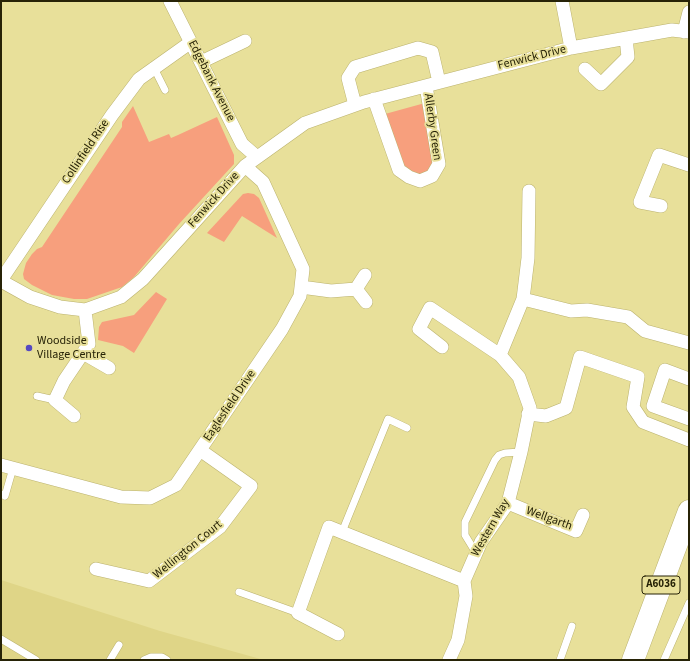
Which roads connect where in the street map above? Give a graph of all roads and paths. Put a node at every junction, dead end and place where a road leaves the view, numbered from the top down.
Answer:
1 (170, 1) edge
2 (562, 1) edge
3 (689, 12) edge
4 (687, 32) edge
5 (626, 38) junction
6 (246, 41) dead end
7 (191, 42) junction
8 (571, 48) junction
9 (201, 62) junction
10 (154, 68) junction
11 (585, 68) dead end
12 (439, 82) junction
13 (426, 86) junction
14 (165, 90) dead end
15 (374, 99) junction
16 (355, 105) junction
17 (257, 157) junction
18 (689, 165) edge
19 (245, 166) junction
20 (529, 191) dead end
21 (661, 206) dead end
22 (365, 274) dead end
23 (1, 280) edge
24 (301, 287) junction
25 (356, 290) junction
26 (523, 299) junction
27 (366, 302) dead end
28 (85, 310) junction
29 (689, 343) edge
30 (442, 347) dead end
31 (83, 353) junction
32 (500, 355) junction
33 (109, 368) dead end
34 (689, 379) edge
35 (37, 396) dead end
36 (55, 400) junction
37 (528, 414) junction
38 (74, 416) dead end
39 (689, 419) edge
40 (407, 428) dead end
41 (689, 440) edge
42 (200, 450) junction
43 (521, 452) junction
44 (7, 466) edge
45 (1, 494) edge
46 (508, 502) junction
47 (689, 511) edge
48 (583, 515) dead end
49 (342, 532) junction
50 (476, 552) junction
51 (96, 569) dead end
52 (464, 581) junction
53 (239, 592) dead end
54 (689, 604) edge
55 (298, 613) junction
56 (572, 626) dead end
57 (338, 634) dead end
58 (1, 639) edge
59 (119, 645) dead end
60 (36, 660) edge
61 (110, 660) edge
62 (144, 660) edge
63 (167, 660) edge
64 (449, 660) edge
65 (560, 660) edge
66 (633, 660) edge
67 (664, 660) edge

1 - 7 street, Edgebank Avenue
2 - 8 street
3 - 4 street
4 - 5 street, Fenwick Drive
5 - 8 street, Fenwick Drive
5 - 11 street
6 - 9 street
7 - 9 street, Edgebank Avenue
7 - 10 street, Collinfield Rise
8 - 12 street, Fenwick Drive
9 - 17 street, Edgebank Avenue
10 - 14 lane
10 - 23 street, Collinfield Rise
12 - 13 street, Fenwick Drive
12 - 16 street
13 - 15 street, Fenwick Drive
13 - 15 street, Allerby Green
15 - 16 street, Fenwick Drive
16 - 17 street, Fenwick Drive
17 - 19 street, Fenwick Drive
18 - 21 street
19 - 24 street, Eaglesfield Drive
19 - 28 street, Fenwick Drive
20 - 26 street
22 - 25 street
23 - 28 street, Fenwick Drive
24 - 25 street
24 - 42 street, Eaglesfield Drive
25 - 27 street
26 - 29 street
26 - 32 street
28 - 31 street
30 - 32 street, Western Way
31 - 33 street
31 - 36 street
32 - 37 street, Western Way
34 - 39 street
35 - 36 lane
36 - 38 street
37 - 41 street
37 - 43 street, Western Way
40 - 49 lane
42 - 44 street, Eaglesfield Drive
42 - 51 street, Wellington Court
43 - 46 street, Western Way
43 - 50 lane
44 - 45 lane
46 - 48 street, Wellgarth
46 - 50 street, Western Way
47 - 66 highway, A6036
49 - 52 street
49 - 55 street
50 - 52 street, Western Way
52 - 64 street, Western Way
53 - 55 lane
54 - 67 lane
55 - 57 street
56 - 65 lane
58 - 60 lane
59 - 61 lane
62 - 63 lane

